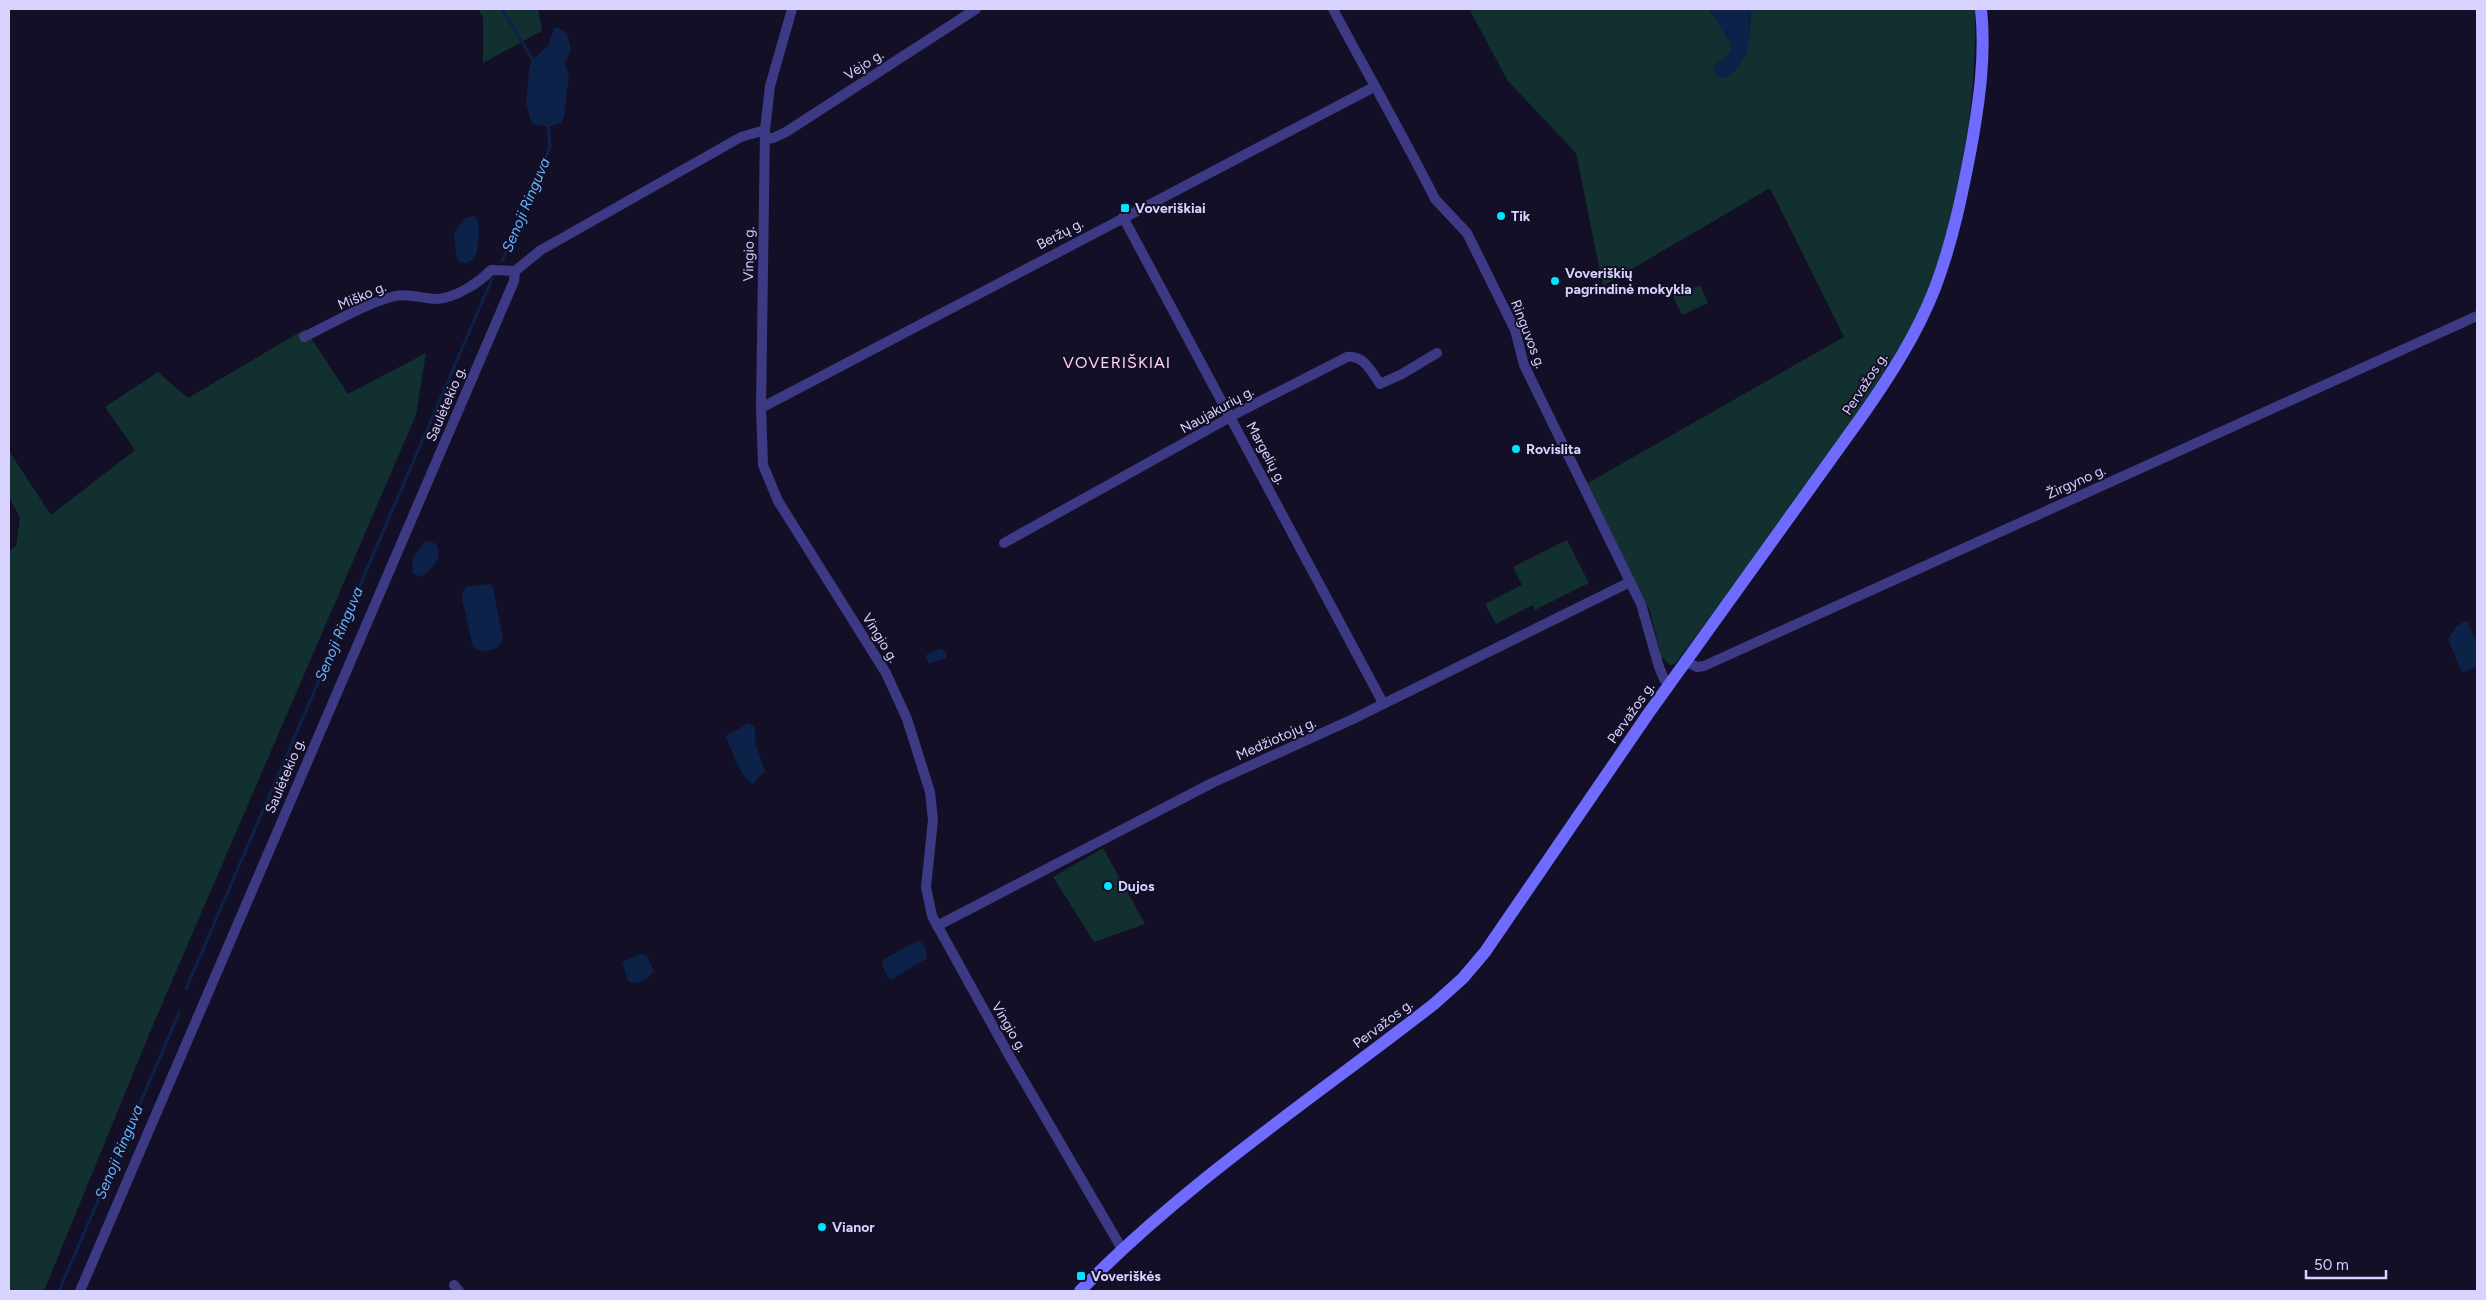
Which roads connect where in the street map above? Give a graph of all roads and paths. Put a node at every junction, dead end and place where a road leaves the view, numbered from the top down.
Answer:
1 (792, 9) edge
2 (976, 9) edge
3 (1333, 9) edge
4 (1981, 9) edge
5 (1374, 86) junction
6 (765, 134) junction
7 (1123, 217) junction
8 (515, 271) junction
9 (2477, 316) edge
10 (304, 337) dead end
11 (1437, 353) dead end
12 (761, 408) junction
13 (1232, 418) junction
14 (1004, 543) dead end
15 (1630, 582) junction
16 (1685, 661) junction
17 (1669, 684) junction
18 (1383, 703) junction
19 (937, 926) junction
20 (1122, 1249) junction
21 (80, 1291) edge
22 (1080, 1291) edge

1 - 6 street, Vingio g.
2 - 6 street, Vėjo g.
3 - 5 street, Ringuvos g.
4 - 16 main road, Pervažos g.
5 - 7 street, Beržų g.
5 - 15 street, Ringuvos g.
6 - 8 street, Vėjo g.
6 - 12 street, Vingio g.
7 - 12 street, Beržų g.
7 - 13 street, Margelių g.
8 - 10 street, Miško g.
8 - 21 street, Saulėtekio g.
9 - 16 street, Žirgyno g.
11 - 13 street, Naujakurių g.
12 - 19 street, Vingio g.
13 - 14 street, Naujakurių g.
13 - 18 street, Margelių g.
15 - 17 street, Ringuvos g.
15 - 18 street, Medžiotojų g.
16 - 17 main road, Pervažos g.
17 - 20 main road, Pervažos g.
18 - 19 street, Medžiotojų g.
19 - 20 street, Vingio g.
20 - 22 main road, Pervažos g.

